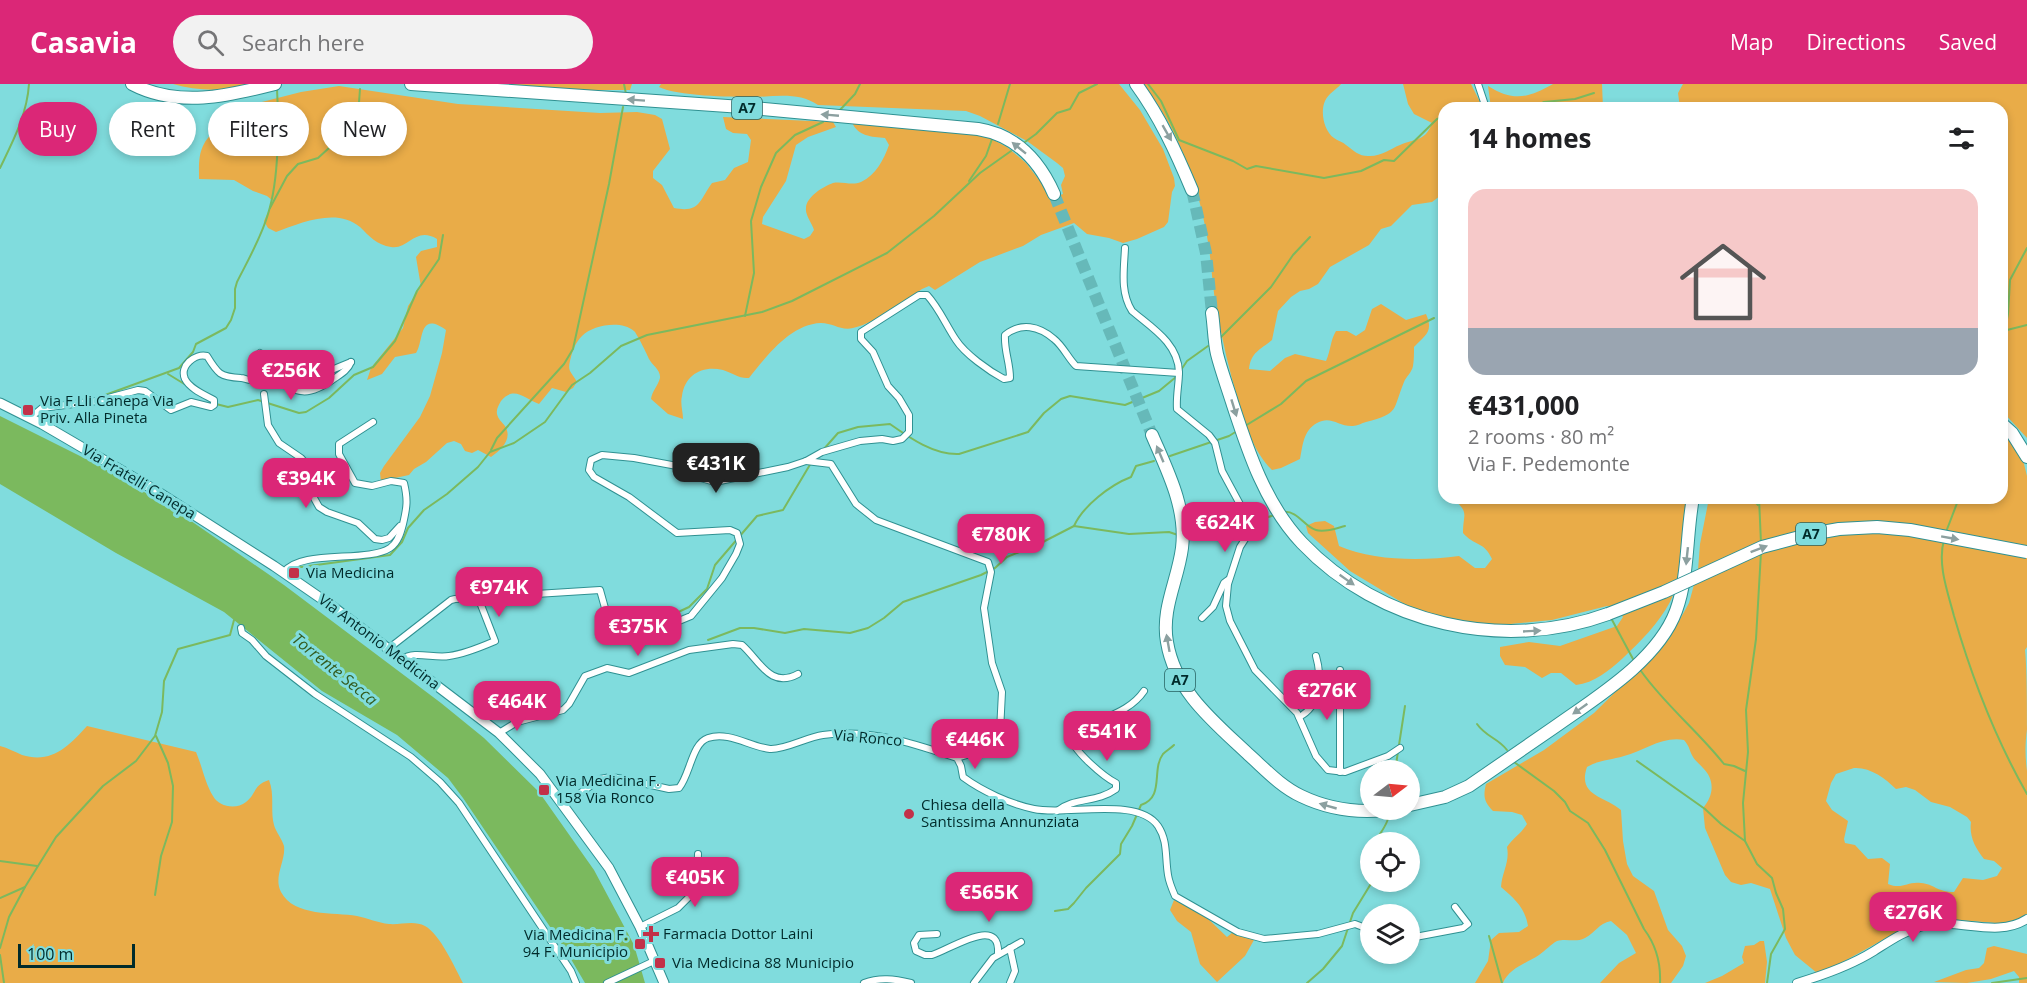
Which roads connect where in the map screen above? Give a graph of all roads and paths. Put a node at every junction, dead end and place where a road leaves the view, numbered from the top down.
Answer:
1 (132, 84) edge
2 (275, 84) edge
3 (411, 84) edge
4 (1136, 84) edge
5 (1478, 84) edge
6 (1484, 102) edge
7 (1192, 190) tunnel mouth
8 (1053, 194) tunnel mouth
9 (1125, 248) dead end
10 (1212, 313) tunnel mouth
11 (260, 353) dead end
12 (334, 369) dead end
13 (1179, 373) junction
14 (275, 381) junction
15 (264, 394) dead end
16 (0, 403) edge
17 (30, 418) junction
18 (373, 422) dead end
19 (2008, 430) edge
20 (1152, 435) tunnel mouth
21 (2027, 457) edge
22 (806, 461) junction
23 (1692, 504) edge
24 (404, 521) junction
25 (2027, 552) edge
26 (274, 566) joint
27 (284, 572) junction
28 (1230, 578) junction
29 (481, 605) dead end
30 (1202, 618) dead end
31 (241, 628) dead end
32 (388, 649) junction
33 (1316, 656) dead end
34 (402, 659) junction
35 (1340, 670) dead end
36 (798, 674) dead end
37 (1144, 691) dead end
38 (1299, 717) junction
39 (499, 733) junction
40 (1400, 748) dead end
41 (957, 758) junction
42 (1340, 772) junction
43 (1420, 803) edge
44 (564, 805) junction
45 (1360, 810) edge
46 (1056, 811) junction
47 (698, 854) dead end
48 (1455, 907) dead end
49 (2027, 919) edge
50 (1360, 926) edge
51 (640, 927) junction
52 (937, 934) dead end
53 (1420, 936) edge
54 (1021, 942) dead end
55 (1010, 948) junction
56 (998, 953) junction
57 (650, 963) junction
58 (576, 983) edge
59 (607, 983) edge
60 (664, 983) edge
61 (864, 983) edge
62 (911, 983) edge
63 (974, 983) edge
64 (1010, 983) edge
65 (1797, 983) edge

1 - 2 highway
8 -> 3 highway, A7
4 -> 7 highway
5 - 6 street
9 - 13 street
10 -> 25 highway, A7, bridge
11 - 14 street
12 - 14 street
13 - 22 street
13 - 28 street
14 - 17 street
15 - 24 street
16 - 17 main road, Via Fratelli Canepa
17 - 26 main road, Via Fratelli Canepa
18 - 24 street
19 - 21 highway
45 -> 20 highway, A7
22 - 32 street
22 - 41 street
23 -> 43 highway
24 - 27 street
26 - 27 main road, Via Antonio Medicina
27 - 32 main road, Via Antonio Medicina
28 - 30 street
28 - 38 street
29 - 34 street
31 - 58 street
32 - 34 main road, Via Antonio Medicina
33 - 38 street
34 - 39 main road, Via Antonio Medicina
35 - 42 street
36 - 39 street
37 - 46 street
38 - 42 street
39 - 44 main road, Via Antonio Medicina
40 - 42 street
41 - 44 street, Via Ronco
41 - 46 street
44 - 51 main road, Via Antonio Medicina
46 - 50 street
47 - 51 street
48 - 53 street
49 - 65 street
51 - 57 main road, Via Antonio Medicina
52 - 56 street
54 - 55 street
55 - 56 street
55 - 64 street
56 - 63 street
57 - 59 street
57 - 60 main road, Via Antonio Medicina
61 - 62 street

